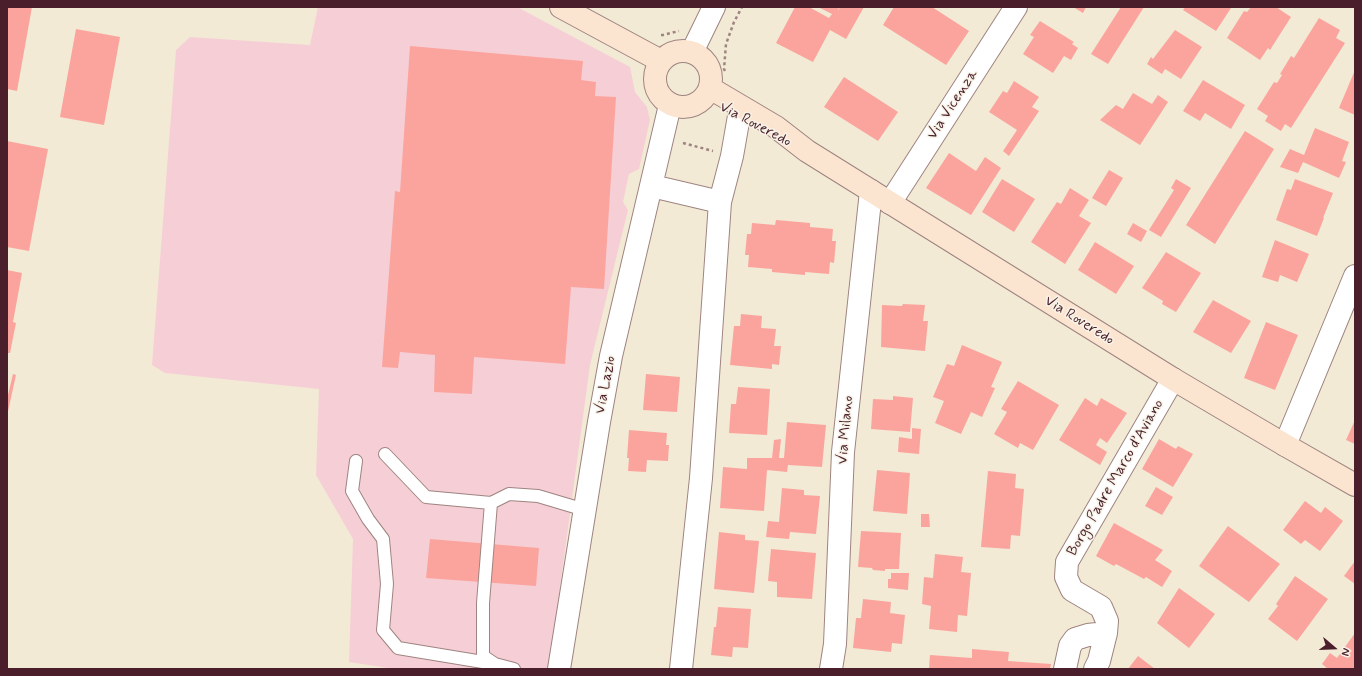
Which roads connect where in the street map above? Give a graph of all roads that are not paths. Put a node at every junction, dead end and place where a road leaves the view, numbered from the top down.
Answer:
1 (561, 7) edge
2 (714, 7) edge
3 (1016, 7) edge
4 (692, 52) junction
5 (661, 61) junction
6 (707, 93) junction
7 (670, 105) junction
8 (739, 116) junction
9 (807, 151) junction
10 (652, 186) junction
11 (871, 191) junction
12 (720, 202) junction
13 (890, 203) junction
14 (1355, 276) edge
15 (1173, 379) junction
16 (1285, 445) junction
17 (385, 454) dead end
18 (356, 461) dead end
19 (1355, 485) edge
20 (491, 503) junction
21 (585, 510) junction
22 (1106, 633) junction
23 (494, 664) junction
24 (514, 669) edge
25 (559, 669) edge
26 (681, 669) edge
27 (831, 669) edge
28 (1065, 669) edge
29 (1095, 669) edge

1 - 5 main road
2 - 4 street
3 - 13 street, Via Vicenza
4 - 5 main road
4 - 6 main road
5 - 7 main road
6 - 7 main road
6 - 8 main road, Via Roveredo
6 - 9 main road, Via Roveredo
7 - 10 street, Via Lazio
8 - 9 main road, Via Roveredo
8 - 12 street
9 - 11 main road, Via Roveredo
10 - 12 street
10 - 21 street, Via Lazio
11 - 13 main road, Via Roveredo
11 - 27 street, Via Milano
12 - 26 street
13 - 15 main road, Via Roveredo
14 - 16 street
15 - 16 main road, Via Roveredo
15 - 22 street, Borgo Padre Marco d’Aviano
16 - 19 main road, Via Roveredo
17 - 20 lane
18 - 23 lane
20 - 21 lane
20 - 23 lane
21 - 25 street, Via Lazio
22 - 28 street
22 - 29 street, Borgo Padre Marco d’Aviano
23 - 24 lane

